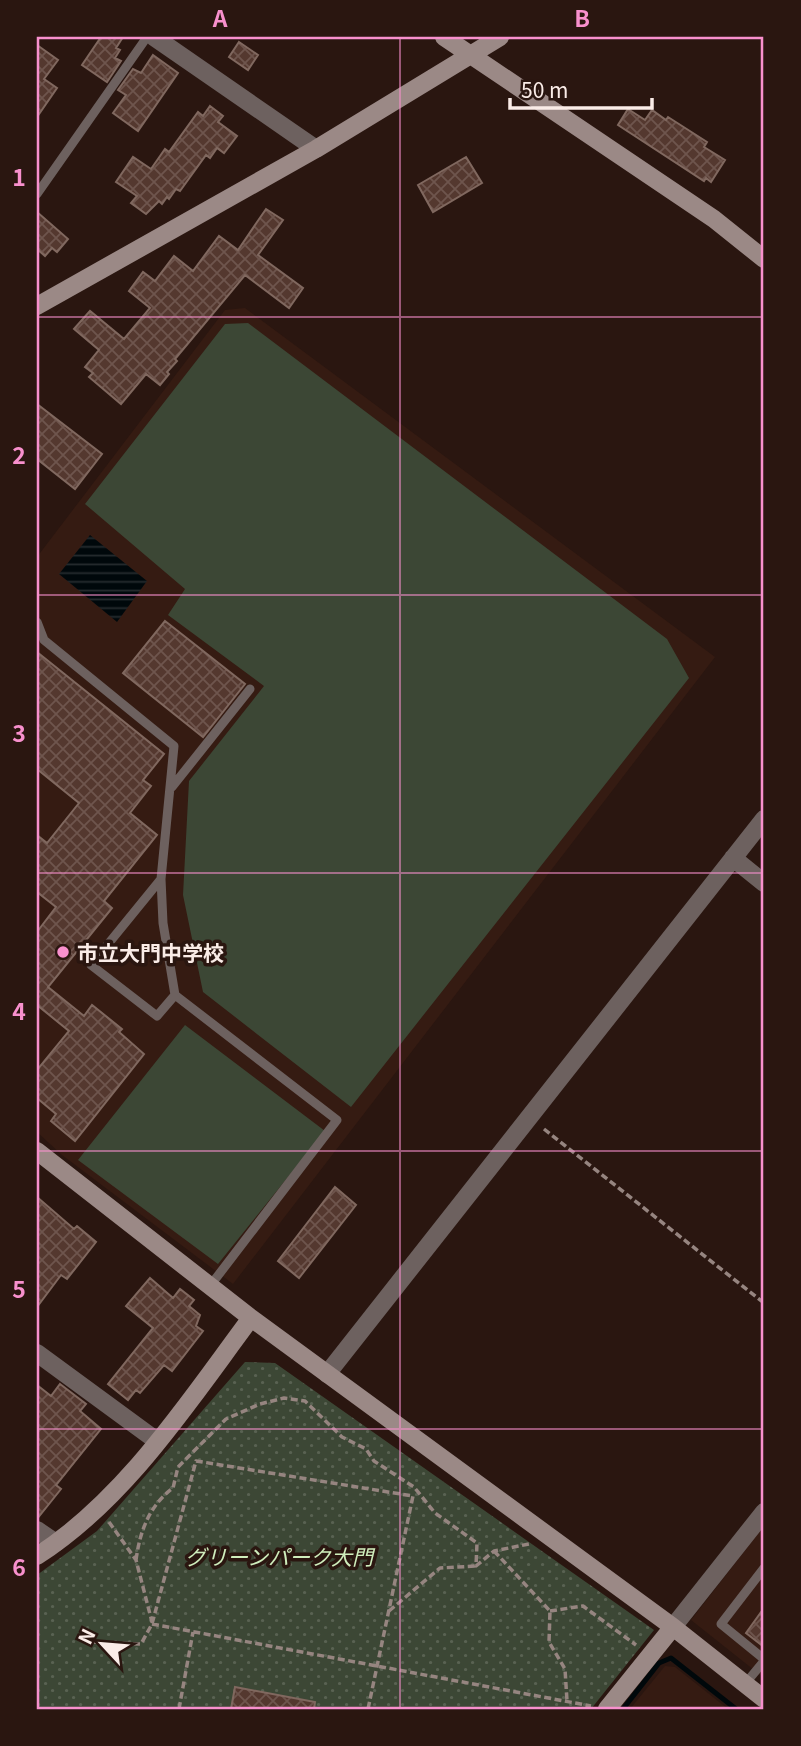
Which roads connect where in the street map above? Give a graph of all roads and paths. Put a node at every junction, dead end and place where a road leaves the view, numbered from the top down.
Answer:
1 (147, 37) edge
2 (155, 37) edge
3 (444, 37) edge
4 (500, 37) edge
5 (471, 55) junction
6 (316, 149) junction
7 (37, 194) edge
8 (764, 259) edge
9 (37, 306) edge
10 (37, 622) edge
11 (250, 689) dead end
12 (171, 788) junction
13 (764, 819) edge
14 (733, 858) junction
15 (161, 879) junction
16 (764, 883) edge
17 (175, 995) junction
18 (528, 1116) junction
19 (37, 1151) edge
20 (210, 1286) junction
21 (764, 1303) edge
22 (251, 1318) junction
23 (37, 1353) edge
24 (327, 1374) junction
25 (157, 1441) junction
26 (98, 1506) junction
27 (764, 1512) edge
28 (37, 1530) edge
29 (555, 1540) junction
30 (56, 1543) junction
31 (494, 1551) junction
32 (37, 1556) edge
33 (136, 1560) junction
34 (476, 1566) junction
35 (764, 1568) edge
36 (389, 1611) junction
37 (550, 1611) junction
38 (152, 1624) junction
39 (673, 1627) junction
40 (193, 1632) junction
41 (91, 1642) dead end
42 (650, 1655) junction
43 (764, 1660) edge
44 (378, 1666) junction
45 (744, 1684) junction
46 (764, 1699) edge
47 (567, 1701) junction
48 (179, 1709) edge
49 (368, 1709) edge
50 (607, 1709) edge

1 - 7 lane
2 - 6 street
3 - 5 street
4 - 5 street
5 - 6 street
5 - 8 street
6 - 9 street
10 - 12 lane
11 - 12 lane
12 - 15 lane
13 - 14 street
14 - 16 street
14 - 18 street
15 - 17 lane
15 - 17 lane
17 - 20 lane
18 - 21 path
18 - 24 street
19 - 20 street
20 - 22 street
22 - 24 street
22 - 25 street
23 - 25 street
24 - 29 street
25 - 26 street
26 - 30 street
26 - 33 path
27 - 39 street
28 - 30 street
29 - 31 path
29 - 39 street
30 - 32 street
31 - 34 path
31 - 37 path
33 - 34 path
33 - 38 path
34 - 36 path
35 - 43 lane
36 - 38 path
36 - 44 path
37 - 42 path
37 - 47 path
38 - 40 path
38 - 41 path
39 - 42 street
39 - 45 street
40 - 44 path
40 - 48 path
42 - 50 street
43 - 45 lane
44 - 47 path
44 - 49 path
45 - 46 street
47 - 50 path

